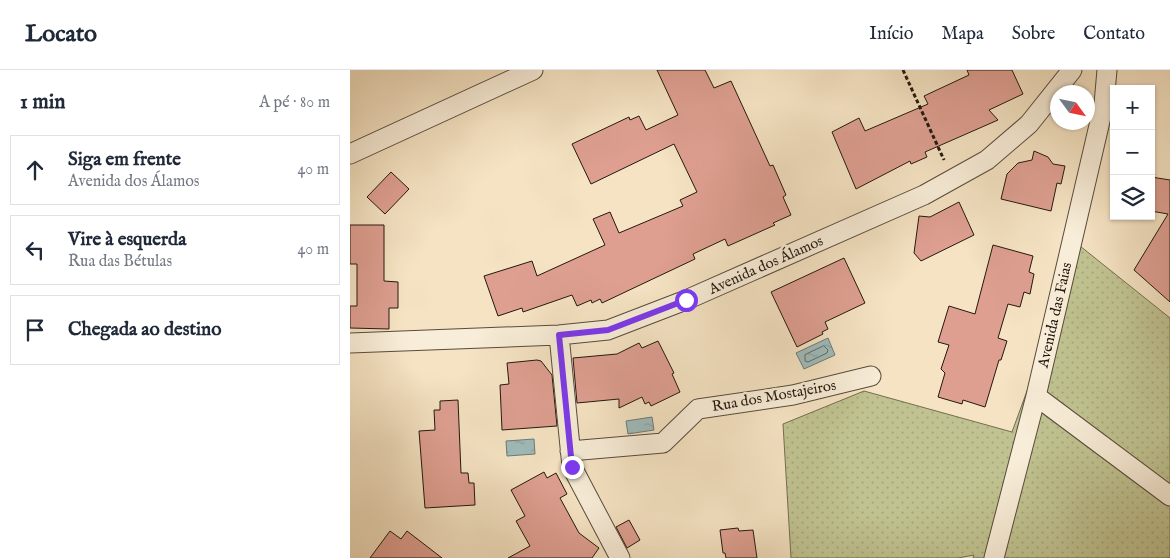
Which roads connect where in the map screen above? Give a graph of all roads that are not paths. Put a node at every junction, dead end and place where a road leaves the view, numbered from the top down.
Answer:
1 (533, 70) edge
2 (1072, 70) edge
3 (1106, 70) edge
4 (350, 154) edge
5 (559, 335) junction
6 (350, 343) edge
7 (871, 376) dead end
8 (1036, 396) junction
9 (570, 451) junction
10 (1170, 496) edge
11 (620, 558) edge
12 (994, 558) edge

1 - 4 street
2 - 5 street, Avenida dos Álamos
3 - 8 street, Avenida das Faias
5 - 6 street, Avenida dos Álamos
5 - 9 street
7 - 9 street, Rua dos Mostajeiros
8 - 10 street
8 - 12 street, Avenida das Faias
9 - 11 street

